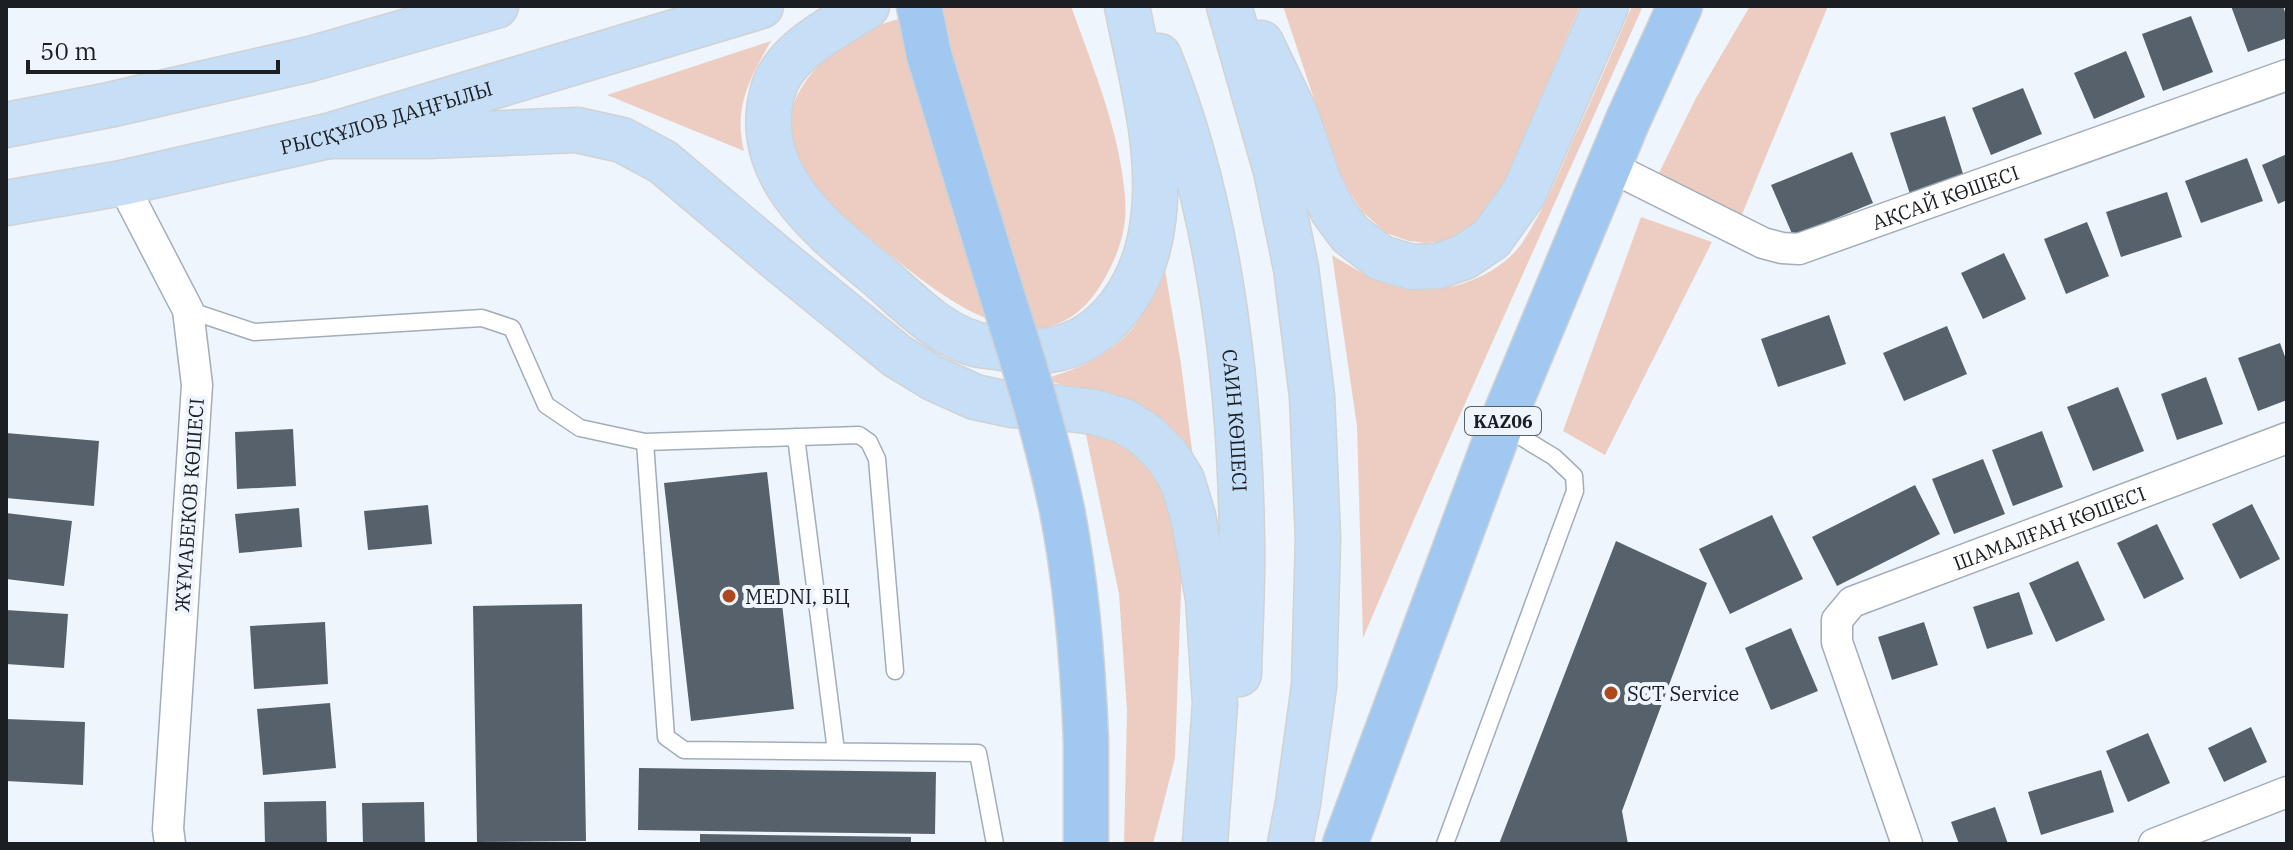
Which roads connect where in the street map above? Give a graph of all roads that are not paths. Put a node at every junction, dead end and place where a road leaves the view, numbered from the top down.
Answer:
1 (421, 6) edge
2 (496, 6) edge
3 (761, 6) edge
4 (867, 6) edge
5 (919, 6) edge
6 (1127, 6) edge
7 (1139, 6) edge
8 (1229, 6) edge
9 (1244, 6) edge
10 (1606, 6) edge
11 (1680, 6) edge
12 (310, 59) junction
13 (2287, 75) edge
14 (6, 125) edge
15 (328, 136) junction
16 (1609, 166) junction
17 (122, 183) junction
18 (6, 203) edge
19 (188, 310) junction
20 (1501, 425) junction
21 (796, 437) junction
22 (2287, 438) edge
23 (645, 442) junction
24 (895, 671) dead end
25 (836, 751) junction
26 (2287, 792) edge
27 (170, 844) edge
28 (995, 844) edge
29 (1086, 844) edge
30 (1208, 844) edge
31 (1290, 844) edge
32 (1345, 844) edge
33 (1445, 844) edge
34 (1907, 844) edge
35 (2154, 844) edge

1 - 12 main road
2 - 12 main road
3 - 15 main road, РЫСҚҰЛОВ ДАҢҒЫЛЫ
4 - 6 main road
5 - 29 highway, bridge
7 - 30 main road, САИН КӨШЕСІ
8 - 31 main road
9 - 10 main road
11 - 16 highway, KАZ06
12 - 14 main road
13 - 16 street, АҚСАЙ КӨШЕСІ
15 - 17 main road, РЫСҚҰЛОВ ДАҢҒЫЛЫ
15 - 30 main road
16 - 20 highway, KАZ06
17 - 18 main road, РЫСҚҰЛОВ ДАҢҒЫЛЫ
17 - 19 street, ЖҰМАБЕКОВ КӨШЕСІ
19 - 23 lane
19 - 27 street, ЖҰМАБЕКОВ КӨШЕСІ
20 - 32 highway, KАZ06
20 - 33 lane
21 - 23 lane
21 - 24 lane
21 - 25 lane
22 - 34 street, ШАМАЛҒАН КӨШЕСІ
23 - 25 lane
25 - 28 lane
26 - 35 street

